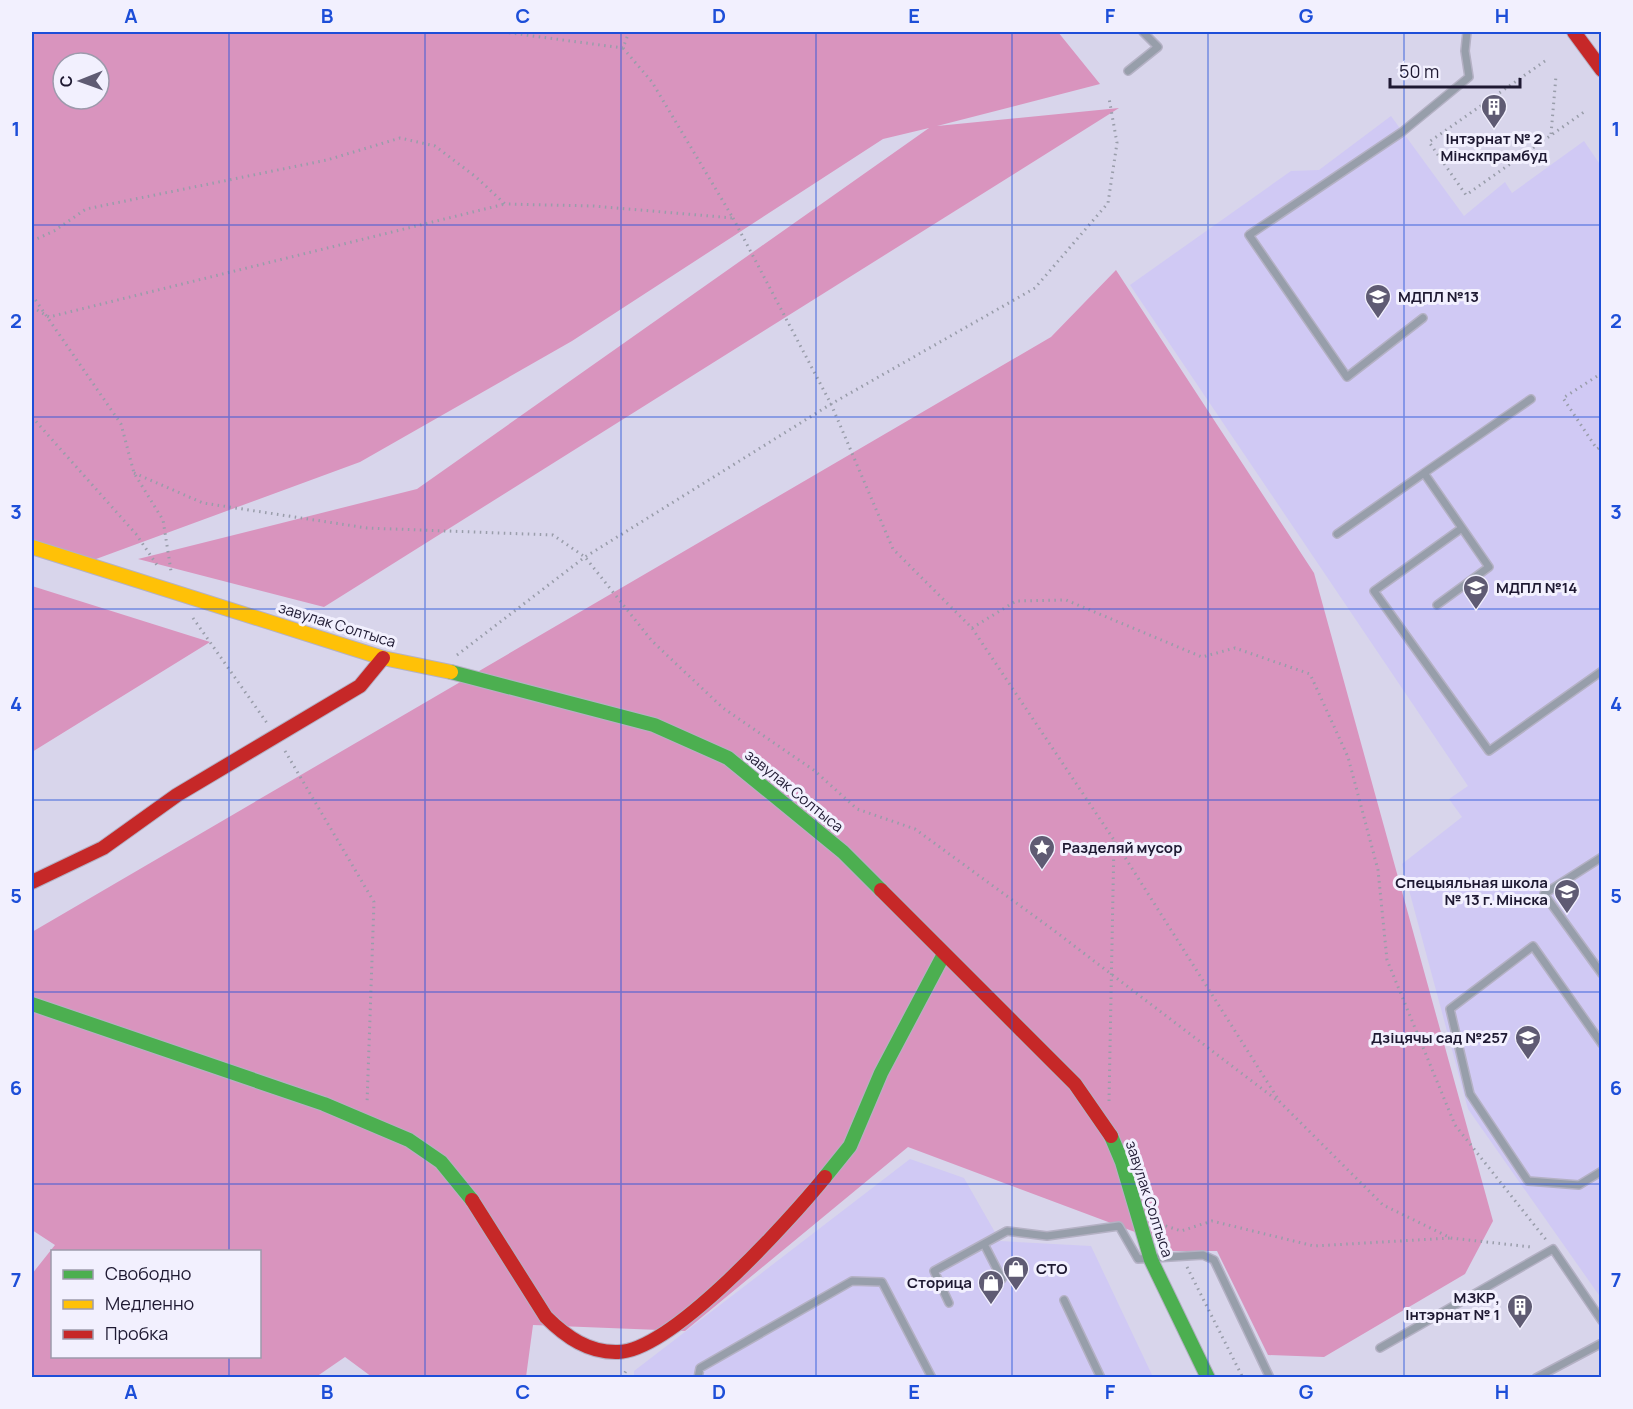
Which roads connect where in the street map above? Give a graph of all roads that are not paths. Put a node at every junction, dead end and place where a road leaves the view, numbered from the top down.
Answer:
1 (1143, 32) edge
2 (1467, 32) edge
3 (1574, 32) edge
4 (1602, 70) edge
5 (1128, 71) dead end
6 (1423, 318) dead end
7 (1531, 399) dead end
8 (1424, 473) junction
9 (1462, 528) junction
10 (1337, 534) dead end
11 (32, 547) edge
12 (1437, 605) dead end
13 (383, 658) junction
14 (1602, 671) edge
15 (1602, 857) edge
16 (32, 882) edge
17 (944, 954) junction
18 (1602, 974) edge
19 (32, 1004) edge
20 (1602, 1044) edge
21 (1602, 1170) edge
22 (984, 1244) junction
23 (1150, 1260) junction
24 (1002, 1279) dead end
25 (1064, 1300) dead end
26 (949, 1303) dead end
27 (1602, 1321) edge
28 (1602, 1343) edge
29 (1380, 1348) dead end
30 (698, 1377) edge
31 (932, 1377) edge
32 (1101, 1377) edge
33 (1208, 1377) edge
34 (1270, 1377) edge
35 (1536, 1377) edge

1 - 5 lane
2 - 6 lane
3 - 4 street
7 - 8 lane
8 - 9 lane
8 - 10 lane
9 - 12 lane
9 - 14 lane
11 - 13 street, завулак Солтыса
13 - 16 street
13 - 17 street, завулак Солтыса
15 - 18 lane
17 - 19 street
17 - 23 street, завулак Солтыса
20 - 21 lane
22 - 23 lane
22 - 24 lane
22 - 26 lane
23 - 33 street, завулак Солтыса
23 - 34 lane
25 - 32 lane
27 - 29 lane
28 - 35 lane
30 - 31 lane

